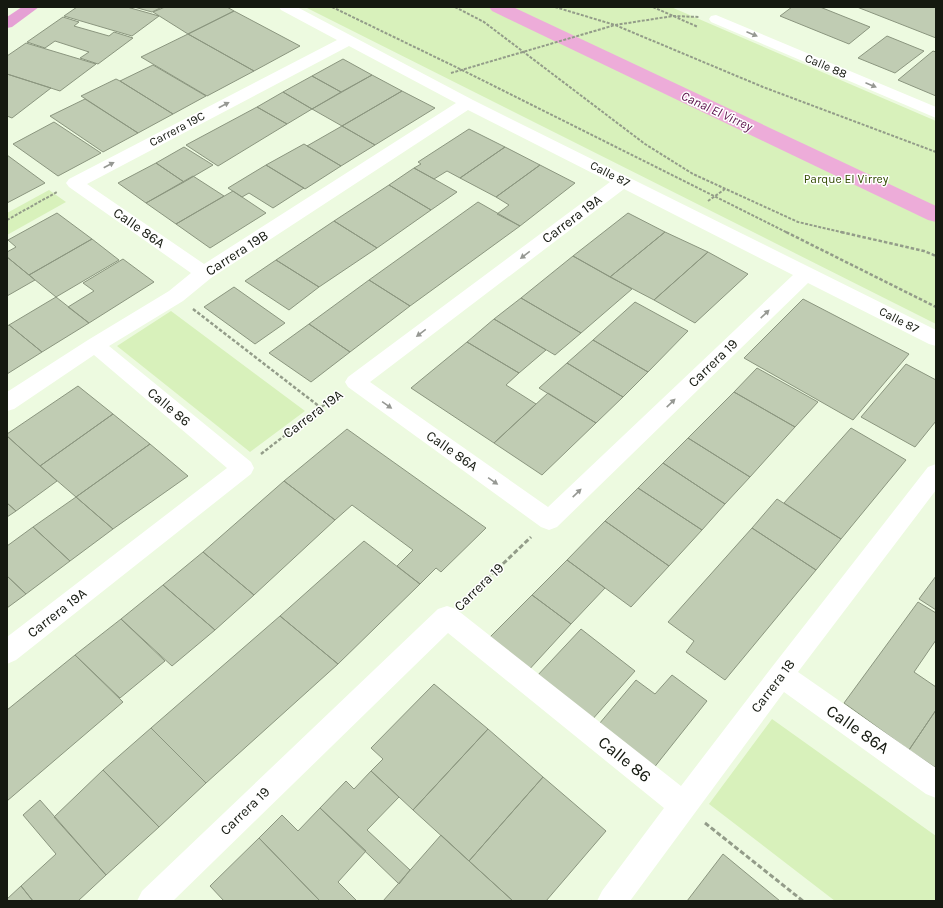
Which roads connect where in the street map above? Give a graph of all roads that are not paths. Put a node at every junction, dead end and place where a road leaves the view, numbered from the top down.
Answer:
1 (32, 7) edge
2 (286, 7) edge
3 (722, 15) road end
4 (7, 24) edge
5 (349, 40) junction
6 (467, 103) junction
7 (936, 113) edge
8 (623, 181) junction
9 (75, 183) joint
10 (204, 273) junction
11 (806, 274) junction
12 (936, 339) edge
13 (95, 345) junction
14 (355, 382) joint
15 (7, 403) edge
16 (243, 468) joint
17 (936, 473) edge
18 (549, 520) joint
19 (447, 617) joint
20 (7, 652) edge
21 (781, 675) junction
22 (936, 784) edge
23 (683, 806) junction
24 (152, 901) edge
25 (612, 901) edge

1 - 4 main road
2 - 5 street, Calle 87
3 -> 7 street, Calle 88
5 - 6 street, Calle 87
9 -> 5 street, Carrera 19C
6 - 8 street, Calle 87
6 - 10 street, Carrera 19B
8 - 11 street, Calle 87
8 -> 14 street, Carrera 19A
9 - 10 street, Calle 86A
10 - 13 street, Carrera 19B
11 - 12 street, Calle 87
18 -> 11 street, Carrera 19
13 - 15 street, Carrera 19B
13 - 16 street, Calle 86
14 -> 18 street, Calle 86A
16 - 20 street, Carrera 19A
17 - 21 street, Carrera 18
19 - 23 street, Calle 86
19 - 24 street, Carrera 19
21 - 22 street, Calle 86A
21 - 23 street, Carrera 18
23 - 25 street, Carrera 18

